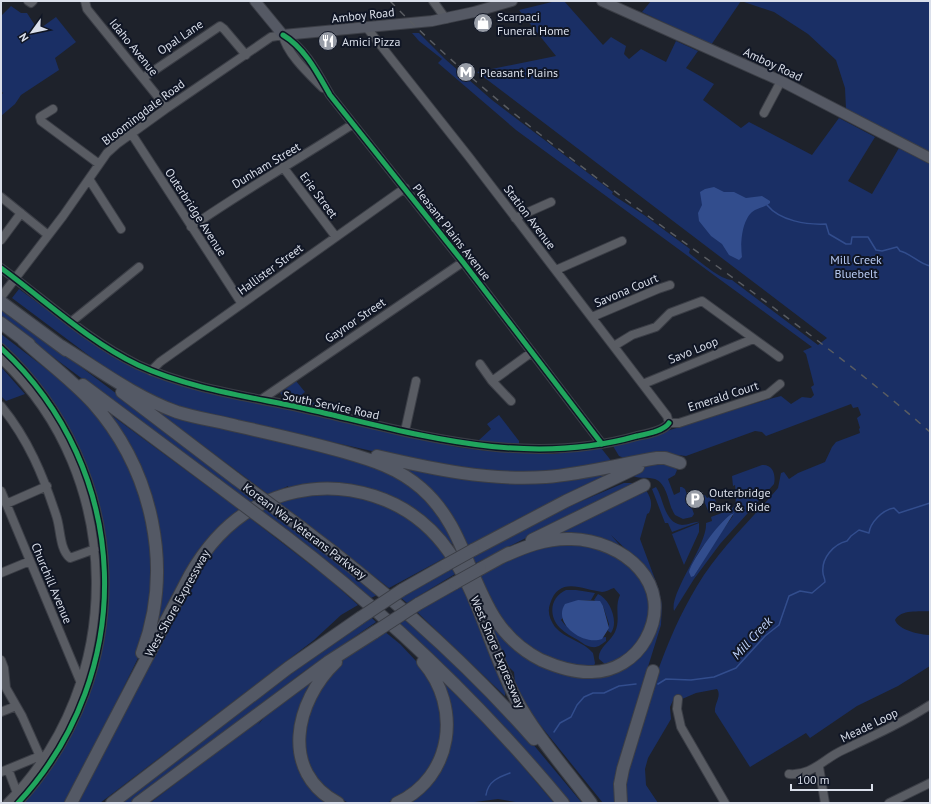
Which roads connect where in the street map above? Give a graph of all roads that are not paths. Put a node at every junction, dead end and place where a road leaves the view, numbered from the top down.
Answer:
1 (28, 1) edge
2 (33, 1) edge
3 (85, 1) edge
4 (255, 1) edge
5 (433, 1) edge
6 (512, 1) edge
7 (602, 1) edge
8 (446, 19) junction
9 (367, 28) junction
10 (283, 35) junction
11 (246, 55) junction
12 (143, 78) junction
13 (781, 81) junction
14 (167, 108) junction
15 (53, 109) dead end
16 (764, 113) dead end
17 (353, 124) junction
18 (131, 134) junction
19 (930, 158) edge
20 (99, 164) junction
21 (283, 167) junction
22 (89, 179) junction
23 (404, 188) junction
24 (1, 197) edge
25 (551, 202) dead end
26 (21, 213) junction
27 (515, 218) junction
28 (191, 227) junction
29 (121, 229) dead end
30 (48, 235) junction
31 (336, 237) junction
32 (1, 240) edge
33 (622, 241) dead end
34 (463, 262) junction
35 (139, 267) dead end
36 (1, 268) edge
37 (556, 270) junction
38 (15, 279) junction
39 (670, 285) dead end
40 (1, 297) edge
41 (1, 302) edge
42 (242, 304) junction
43 (592, 317) junction
44 (71, 322) junction
45 (1, 323) edge
46 (753, 339) junction
47 (23, 340) junction
48 (61, 346) junction
49 (614, 346) junction
50 (1, 348) edge
51 (532, 352) junction
52 (779, 357) dead end
53 (1, 359) edge
54 (480, 364) dead end
55 (152, 370) junction
56 (416, 381) dead end
57 (492, 381) junction
58 (643, 384) junction
59 (780, 384) dead end
60 (262, 399) junction
61 (511, 401) dead end
62 (1, 406) edge
63 (670, 423) junction
64 (405, 431) junction
65 (602, 444) junction
66 (319, 445) junction
67 (47, 486) junction
68 (1, 491) edge
69 (6, 504) junction
70 (545, 512) junction
71 (95, 549) junction
72 (502, 557) junction
73 (30, 561) junction
74 (1, 573) edge
75 (356, 592) junction
76 (359, 642) junction
77 (1, 660) edge
78 (653, 671) dead end
79 (3, 680) edge
80 (81, 683) junction
81 (678, 699) dead end
82 (122, 705) junction
83 (930, 705) edge
84 (16, 706) junction
85 (1, 712) edge
86 (41, 758) junction
87 (819, 766) junction
88 (4, 771) edge
89 (789, 774) dead end
90 (930, 783) edge
91 (582, 791) junction
92 (17, 792) junction
93 (7, 803) edge
94 (18, 803) edge
95 (71, 803) edge
96 (112, 803) edge
97 (138, 803) edge
98 (338, 803) edge
99 (397, 803) edge
100 (563, 803) edge
101 (591, 803) edge
102 (621, 803) edge
103 (725, 803) edge
104 (825, 803) edge
105 (889, 803) edge

1 - 2 street
3 - 12 street, Idaho Avenue
4 - 10 main road
5 - 8 street
6 - 8 main road, Amboy Road
7 - 13 main road, Amboy Road
8 - 9 main road, Amboy Road
9 - 10 main road, Amboy Road
9 - 27 street, Station Avenue
10 - 11 street, Bloomingdale Road
10 - 17 street, Pleasant Plains Avenue
11 - 12 street, Opal Lane
11 - 14 street, Bloomingdale Road
12 - 14 street, Idaho Avenue
13 - 16 street
13 - 19 main road, Amboy Road
14 - 18 street, Bloomingdale Road
15 - 20 street
17 - 21 street, Dunham Street
17 - 23 street, Pleasant Plains Avenue
18 - 20 street, Bloomingdale Road
18 - 28 street, Outerbridge Avenue
20 - 22 street, Bloomingdale Road
21 - 28 street, Dunham Street
21 - 31 street, Erie Street
22 - 29 street
22 - 30 street, Bloomingdale Road
23 - 31 street, Hallister Street
23 - 34 street, Pleasant Plains Avenue
24 - 26 street
25 - 27 street
26 - 30 street
26 - 32 street
27 - 37 street, Station Avenue
28 - 42 street, Outerbridge Avenue
30 - 38 street, Bloomingdale Road
31 - 42 street, Hallister Street
33 - 37 street
34 - 51 street, Pleasant Plains Avenue
34 - 60 street, Gaynor Street
35 - 44 street
36 - 38 street, South Service Road
37 - 43 street, Station Avenue
38 - 40 street, Bloomingdale Road
38 - 44 street, South Service Road
39 - 43 street, Savona Court
41 - 48 highway, Korean War Veterans Parkway
42 - 55 street, Hallister Street
43 - 49 street, Station Avenue
44 - 55 street, South Service Road
45 - 47 highway, Korean War Veterans Parkway
46 - 49 street
46 - 52 street
46 - 58 street, Savo Loop
47 - 75 highway, Korean War Veterans Parkway, bridge
47 - 82 highway
48 - 66 highway
48 - 91 highway, Korean War Veterans Parkway, bridge
49 - 58 street, Station Avenue
50 - 94 street
51 - 57 street
51 - 65 street, Pleasant Plains Avenue
53 - 71 street
54 - 57 street
55 - 60 street, South Service Road
56 - 64 street
57 - 61 street
58 - 63 street, Station Avenue
59 - 63 street, Emerald Court
60 - 64 street, South Service Road
62 - 67 street
63 - 65 street, South Service Road
64 - 65 street, South Service Road
66 - 70 highway
66 - 72 highway
67 - 69 street
67 - 71 street
68 - 69 street, Churchill Avenue
69 - 73 street, Churchill Avenue
70 - 72 highway
70 - 96 highway, bridge
71 - 80 street
72 - 76 highway, bridge
73 - 74 street
73 - 80 street, Churchill Avenue
75 - 99 highway
75 - 100 highway, Korean War Veterans Parkway
76 - 97 highway
76 - 98 highway
77 - 79 street
78 - 102 highway
79 - 84 street
80 - 86 street
81 - 103 street
82 - 91 highway, West Shore Expressway
82 - 95 highway, West Shore Expressway
83 - 87 street, Meade Loop
84 - 85 street
84 - 86 street
86 - 88 street
86 - 92 street
87 - 89 street, Meade Loop
87 - 104 street
88 - 92 street
90 - 105 street
91 - 101 highway, West Shore Expressway
92 - 93 street

